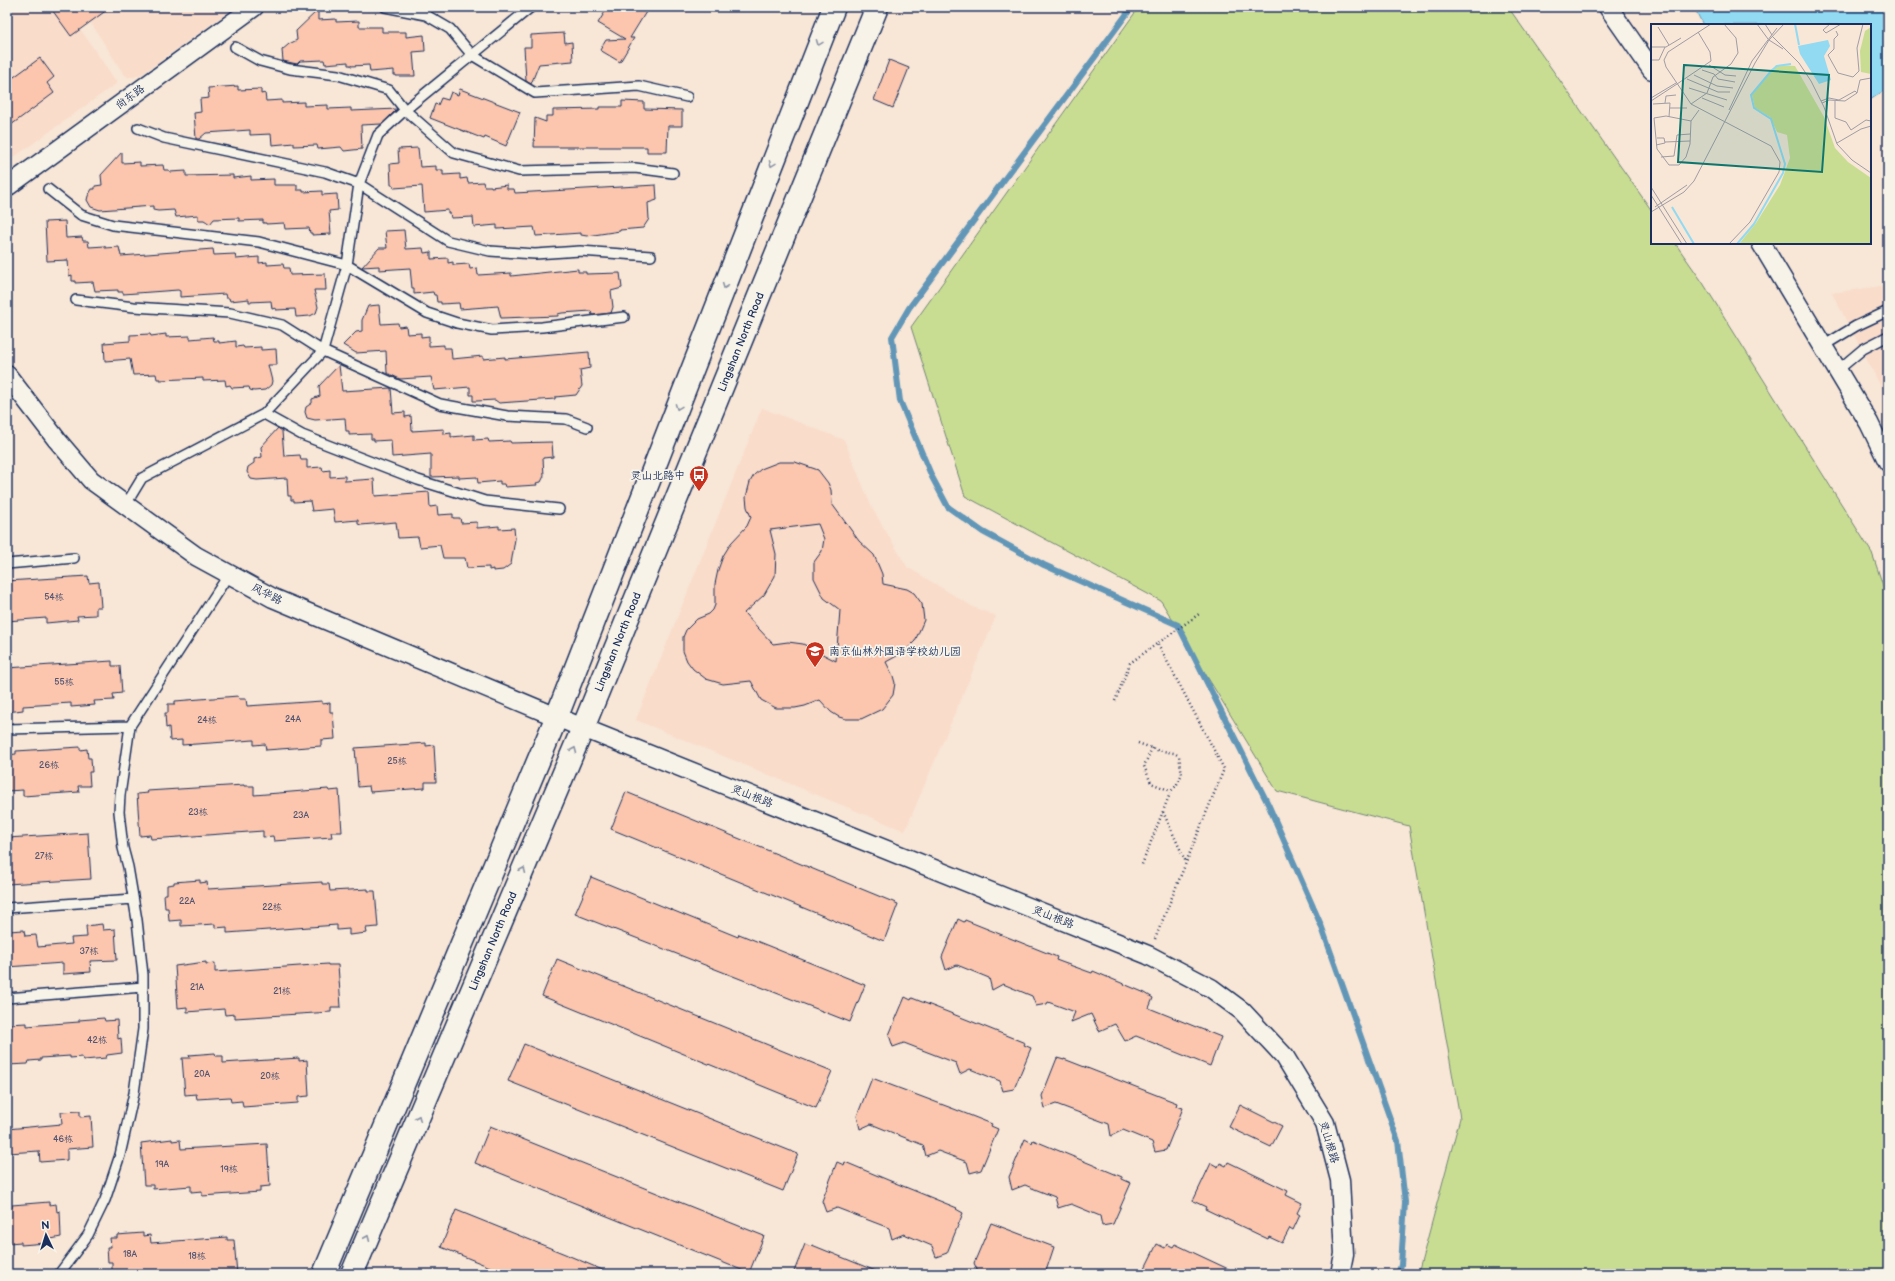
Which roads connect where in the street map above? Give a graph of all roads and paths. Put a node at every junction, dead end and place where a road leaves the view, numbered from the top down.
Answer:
1 (254, 7) edge
2 (385, 7) edge
3 (531, 7) edge
4 (834, 7) edge
5 (877, 7) edge
6 (1608, 7) edge
7 (235, 47) dead end
8 (472, 55) junction
9 (1651, 69) edge
10 (687, 97) dead end
11 (405, 110) junction
12 (138, 128) dead end
13 (673, 173) dead end
14 (360, 184) junction
15 (7, 187) edge
16 (48, 189) dead end
17 (1762, 244) edge
18 (651, 256) dead end
19 (347, 265) junction
20 (76, 300) dead end
21 (1888, 311) edge
22 (624, 317) dead end
23 (1888, 336) edge
24 (1823, 346) junction
25 (324, 351) junction
26 (1838, 370) junction
27 (7, 375) edge
28 (264, 414) junction
29 (587, 428) dead end
30 (1888, 462) edge
31 (125, 506) junction
32 (559, 509) dead end
33 (74, 558) dead end
34 (7, 564) edge
35 (229, 574) junction
36 (1199, 614) dead end
37 (1158, 644) junction
38 (1115, 701) dead end
39 (557, 716) junction
40 (130, 726) junction
41 (583, 728) junction
42 (7, 729) edge
43 (1138, 743) dead end
44 (1152, 748) junction
45 (1171, 791) junction
46 (1163, 811) junction
47 (1186, 862) junction
48 (1141, 867) dead end
49 (133, 898) junction
50 (7, 908) edge
51 (1148, 955) junction
52 (143, 987) junction
53 (7, 998) edge
54 (59, 1274) edge
55 (324, 1274) edge
56 (352, 1274) edge
57 (1340, 1274) edge

1 - 15 street, 尚东路
2 - 8 lane
3 - 8 lane
4 -> 39 main road
5 - 41 main road, Lingshan North Road
6 - 9 street
7 - 11 lane
8 - 10 lane
8 - 11 lane
11 - 13 lane
11 - 14 lane
12 - 14 lane
14 - 18 lane
14 - 19 lane
16 - 19 lane
17 - 24 street
19 - 22 lane
19 - 25 lane
20 - 25 lane
21 - 24 lane
23 - 26 lane
24 - 26 street
25 - 28 lane
25 - 29 lane
26 - 30 street
27 - 31 street, 风华路
28 - 31 lane
28 - 32 lane
31 - 35 street, 风华路
33 - 34 lane
35 - 39 street, 风华路
35 - 40 lane
36 - 37 path
37 - 38 path
37 - 47 path
39 - 41 street, 风华路
39 - 55 main road
40 - 42 lane
40 - 49 lane
41 - 51 street, 灵山根路
56 -> 41 main road, Lingshan North Road
43 - 44 path
44 - 45 path
44 - 45 path
45 - 46 path
46 - 47 path
46 - 48 path
47 - 51 path
49 - 50 lane
49 - 52 lane
51 - 57 street, 灵山根路
52 - 53 lane
52 - 54 lane

